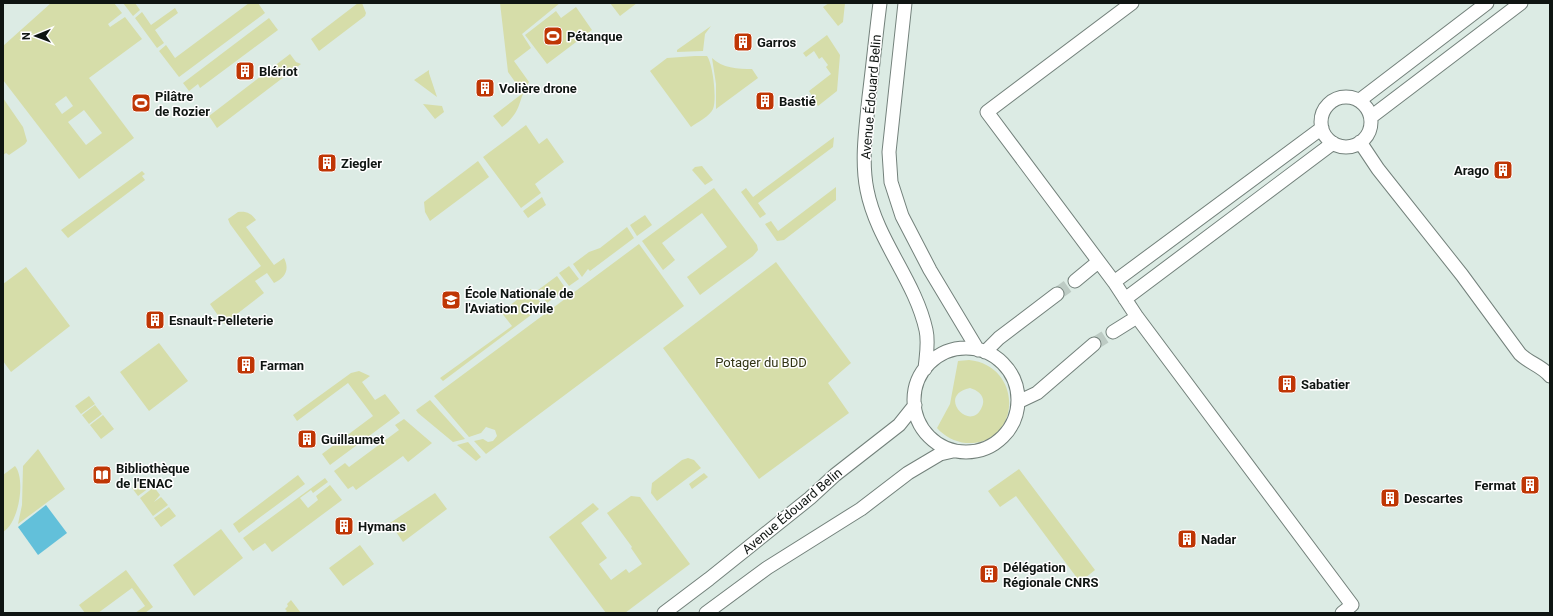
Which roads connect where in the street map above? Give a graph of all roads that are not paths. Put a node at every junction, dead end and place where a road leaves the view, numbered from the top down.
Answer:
1 (880, 3) edge
2 (905, 3) edge
3 (1132, 3) edge
4 (1487, 3) edge
5 (1522, 3) edge
6 (1360, 100) junction
7 (1371, 117) junction
8 (1322, 128) junction
9 (1360, 142) junction
10 (1333, 143) junction
11 (1098, 262) junction
12 (1075, 281) tunnel mouth
13 (1114, 282) junction
14 (1057, 294) tunnel mouth
15 (1125, 298) junction
16 (1137, 317) junction
17 (1113, 332) tunnel mouth
18 (1094, 344) tunnel mouth
19 (982, 351) junction
20 (925, 369) junction
21 (1550, 376) edge
22 (1018, 402) junction
23 (915, 405) junction
24 (954, 451) junction
25 (664, 613) edge
26 (706, 613) edge
27 (1342, 613) edge

1 - 20 street, Avenue Édouard Belin
2 - 19 street, Avenue Édouard Belin
3 - 11 street
4 - 6 street
5 - 7 street
6 - 7 street
6 - 8 street
7 - 9 street
8 - 10 street
8 - 13 street
9 - 10 street
9 - 21 street
10 - 15 street
11 - 12 street
11 - 13 street
13 - 15 street
14 - 19 street
15 - 16 street
16 - 17 street
16 - 27 street
18 - 22 street
19 - 20 street
19 - 22 street
20 - 23 street
22 - 24 street
23 - 24 street
23 - 25 street, Avenue Édouard Belin
24 - 26 street, Avenue Édouard Belin

